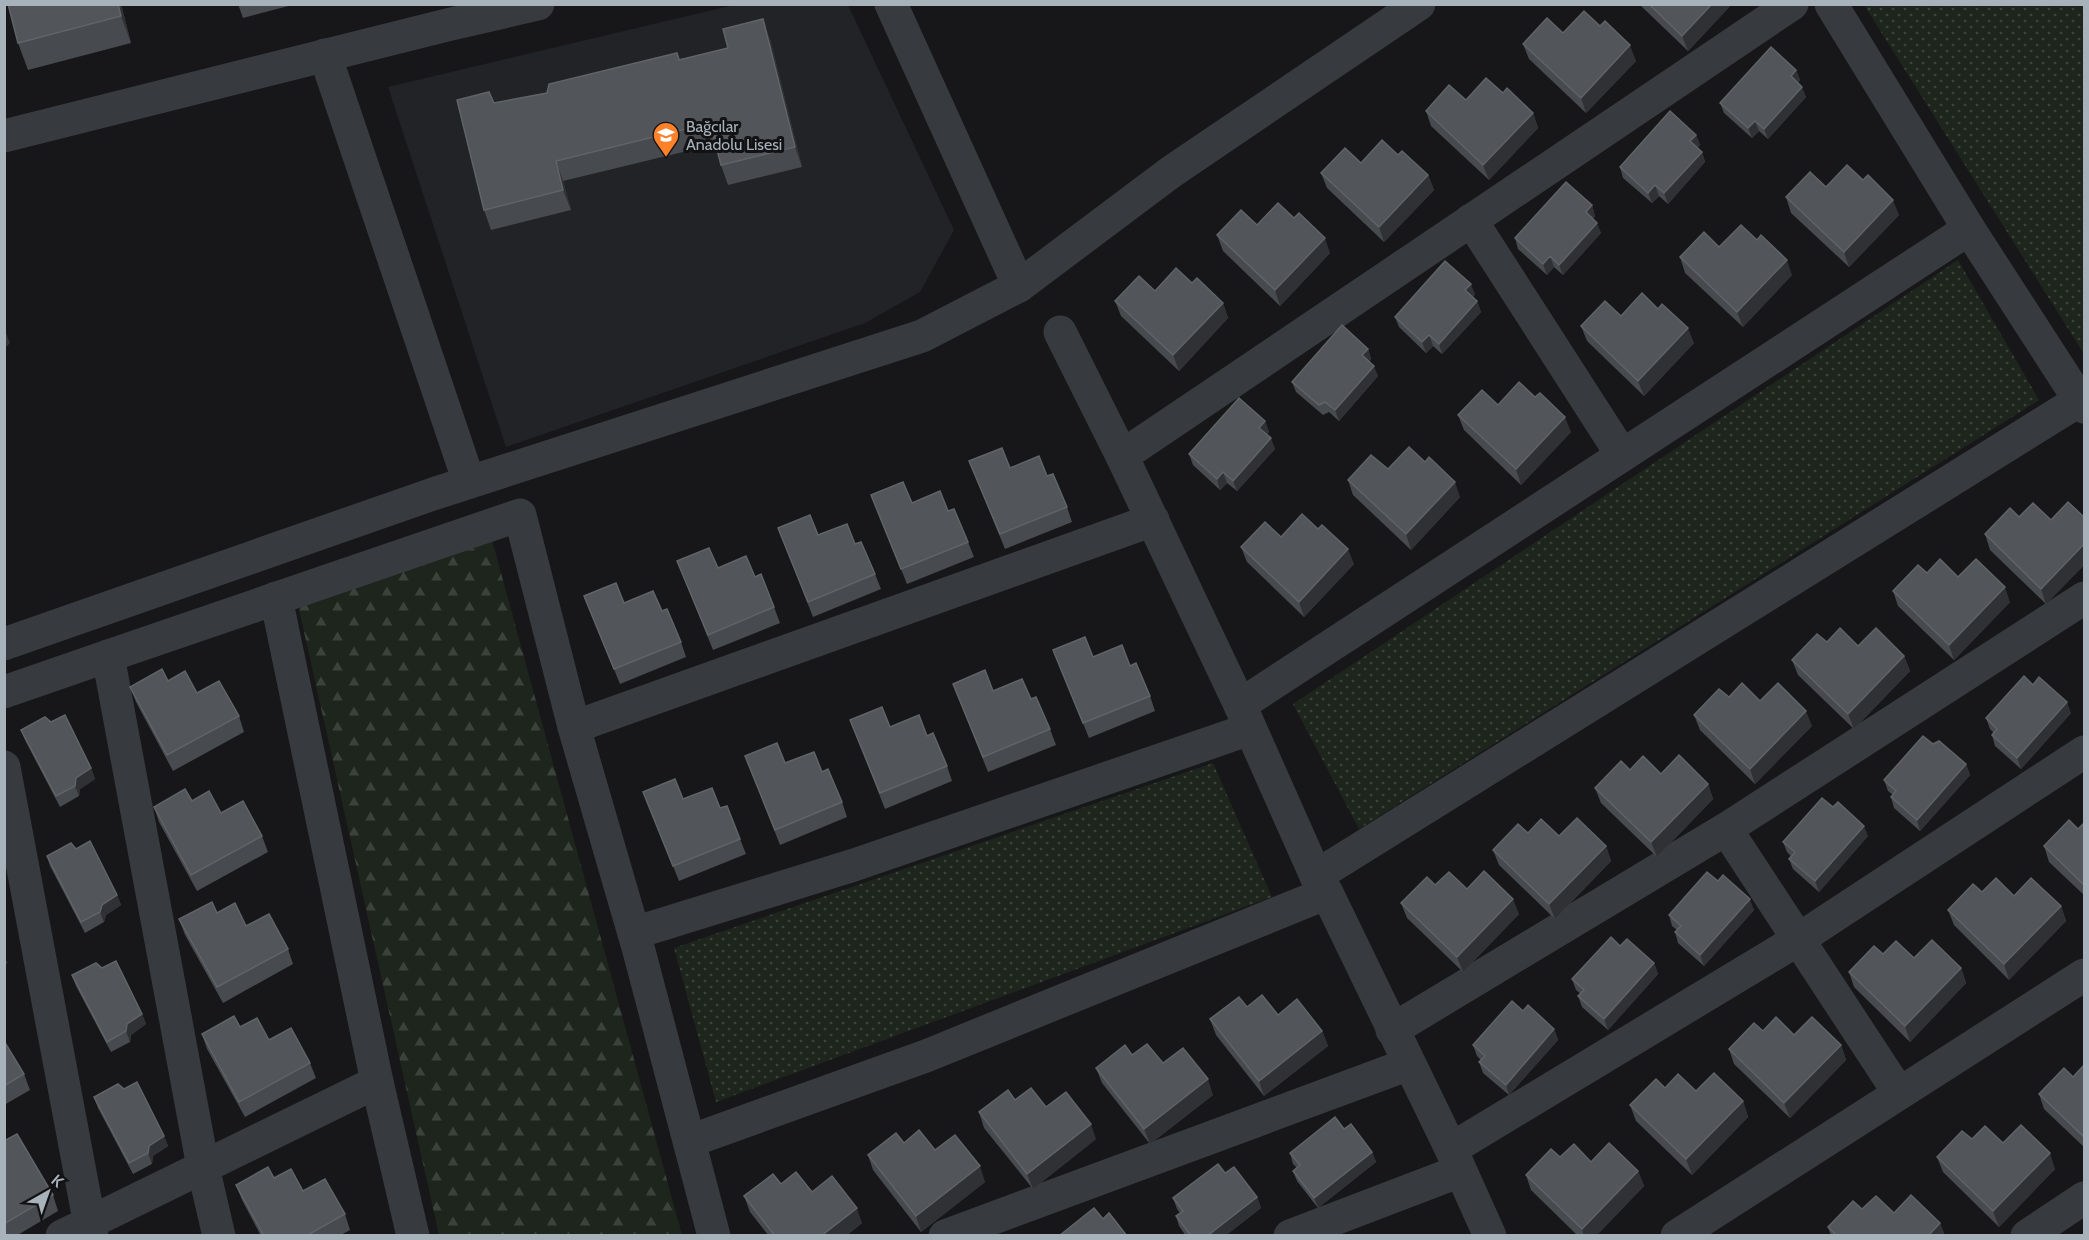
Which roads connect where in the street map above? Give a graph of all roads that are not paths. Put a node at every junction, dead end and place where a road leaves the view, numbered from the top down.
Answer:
1 (538, 4) edge
2 (891, 4) edge
3 (1419, 4) edge
4 (1792, 4) edge
5 (1831, 4) edge
6 (325, 55) junction
7 (4, 136) edge
8 (1471, 220) junction
9 (1969, 229) junction
10 (1019, 286) junction
11 (1060, 332) dead end
12 (2082, 404) edge
13 (1622, 455) junction
14 (1122, 456) junction
15 (469, 482) junction
16 (1153, 520) junction
17 (276, 598) junction
18 (2085, 598) edge
19 (4, 644) edge
20 (108, 656) junction
21 (4, 692) edge
22 (1245, 717) junction
23 (574, 727) junction
24 (2085, 752) edge
25 (4, 767) edge
26 (1726, 829) junction
27 (1322, 885) junction
28 (633, 933) junction
29 (1799, 939) junction
30 (2085, 975) edge
31 (1392, 1030) junction
32 (1409, 1064) junction
33 (377, 1082) junction
34 (1899, 1093) junction
35 (690, 1141) junction
36 (1456, 1160) junction
37 (203, 1167) junction
38 (2085, 1198) edge
39 (81, 1231) edge
40 (219, 1236) edge
41 (413, 1236) edge
42 (714, 1236) edge
43 (945, 1236) edge
44 (1290, 1236) edge
45 (1490, 1236) edge
46 (1677, 1236) edge
47 (2027, 1236) edge

1 - 6 street
2 - 10 street
3 - 10 street
4 - 8 street
5 - 9 street
6 - 7 street
6 - 15 street
8 - 13 street
8 - 14 street
9 - 12 street
9 - 13 street
10 - 15 street
11 - 14 street
12 - 27 street
13 - 22 street
14 - 16 street
15 - 19 street
16 - 22 street
16 - 23 street
17 - 20 street
17 - 23 street
17 - 33 street
18 - 26 street
20 - 21 street
20 - 37 street
22 - 27 street
22 - 28 street
23 - 28 street
24 - 29 street
25 - 39 street
26 - 29 street
26 - 31 street
27 - 31 street
27 - 35 street
28 - 35 street
29 - 34 street
29 - 36 street
30 - 34 street
31 - 32 street
32 - 36 street
32 - 43 street
33 - 37 street
33 - 41 street
34 - 46 street
35 - 42 street
36 - 44 street
36 - 45 street
37 - 39 street
37 - 40 street
38 - 47 street

